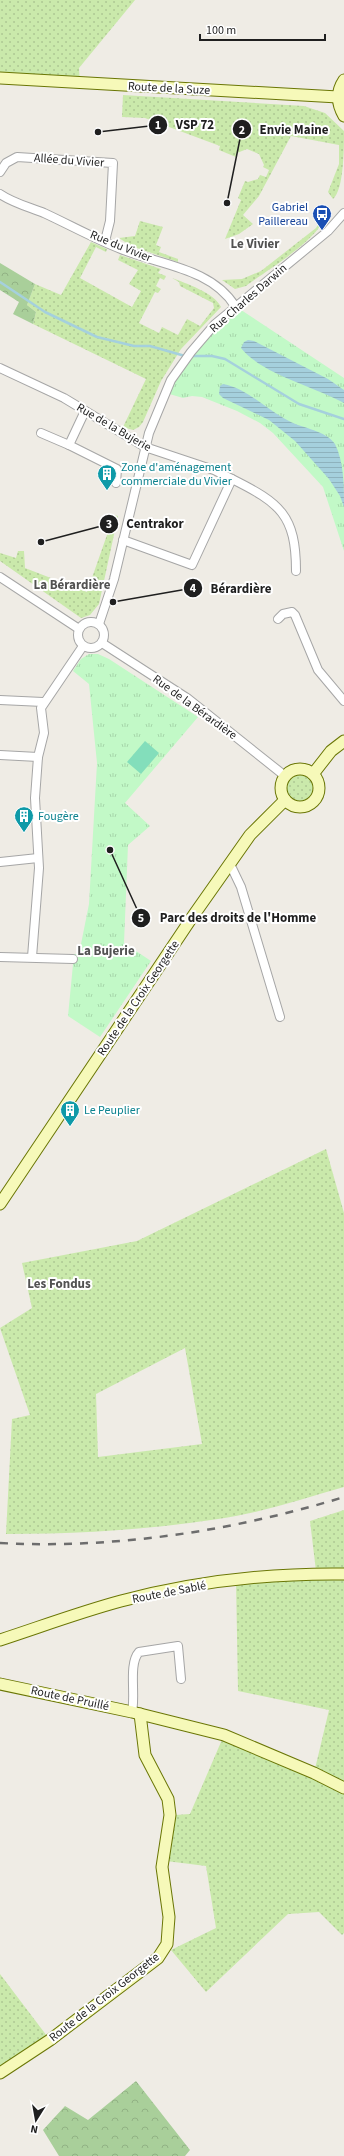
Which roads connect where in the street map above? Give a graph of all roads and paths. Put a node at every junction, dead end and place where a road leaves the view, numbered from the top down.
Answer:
1 (0, 78) edge
2 (344, 80) edge
3 (338, 97) junction
4 (344, 116) edge
5 (0, 172) edge
6 (0, 194) edge
7 (344, 213) edge
8 (105, 241) junction
9 (235, 306) junction
10 (0, 368) edge
11 (85, 411) junction
12 (41, 433) dead end
13 (69, 445) junction
14 (145, 447) junction
15 (232, 479) junction
16 (116, 483) dead end
17 (123, 540) junction
18 (296, 571) dead end
19 (0, 577) edge
20 (278, 619) dead end
21 (98, 624) junction
22 (80, 628) junction
23 (102, 643) junction
24 (82, 646) junction
25 (0, 700) edge
26 (344, 701) edge
27 (43, 702) junction
28 (344, 741) edge
29 (0, 755) edge
30 (38, 757) junction
31 (313, 774) junction
32 (285, 776) junction
33 (285, 800) junction
34 (38, 858) junction
35 (0, 862) edge
36 (230, 864) junction
37 (0, 957) edge
38 (32, 957) junction
39 (73, 959) dead end
40 (280, 1017) dead end
41 (0, 1204) edge
42 (344, 1574) edge
43 (0, 1640) edge
44 (181, 1679) dead end
45 (0, 1684) edge
46 (136, 1713) junction
47 (344, 1788) edge
48 (0, 2073) edge

1 - 3 street, Route de la Suze
2 - 3 street
3 - 4 street
5 - 8 street, Allée du Vivier
6 - 8 street, Rue du Vivier
7 - 9 street, Rue Charles Darwin
8 - 9 street, Rue du Vivier
9 - 14 street, Rue Charles Darwin
10 - 11 street, Rue de la Bujerie
11 - 13 street
11 - 14 street, Rue de la Bujerie
12 - 13 street
13 - 16 street
14 - 15 street, Rue de la Bujerie
14 - 17 street, Rue Charles Darwin
15 - 17 street
15 - 18 street, Rue de la Bujerie
17 - 21 street, Rue Charles Darwin
19 - 22 street
20 - 26 street
21 - 22 street
21 - 23 street
22 - 24 street
23 - 24 street
23 - 32 street, Rue de la Bérardière
24 - 27 street
25 - 27 street
27 - 30 street
28 - 31 street
29 - 30 street
30 - 34 street
31 - 32 street
31 - 33 street
32 - 33 street
33 - 36 street, Route de la Croix Georgette
34 - 35 street
34 - 38 street
36 - 40 street
36 - 41 street, Route de la Croix Georgette
37 - 38 street
38 - 39 street
42 - 43 street, Route de Sablé
44 - 46 street
45 - 46 street, Route de Pruillé
46 - 47 street, Route de Pruillé
46 - 48 street, Route de la Croix Georgette

